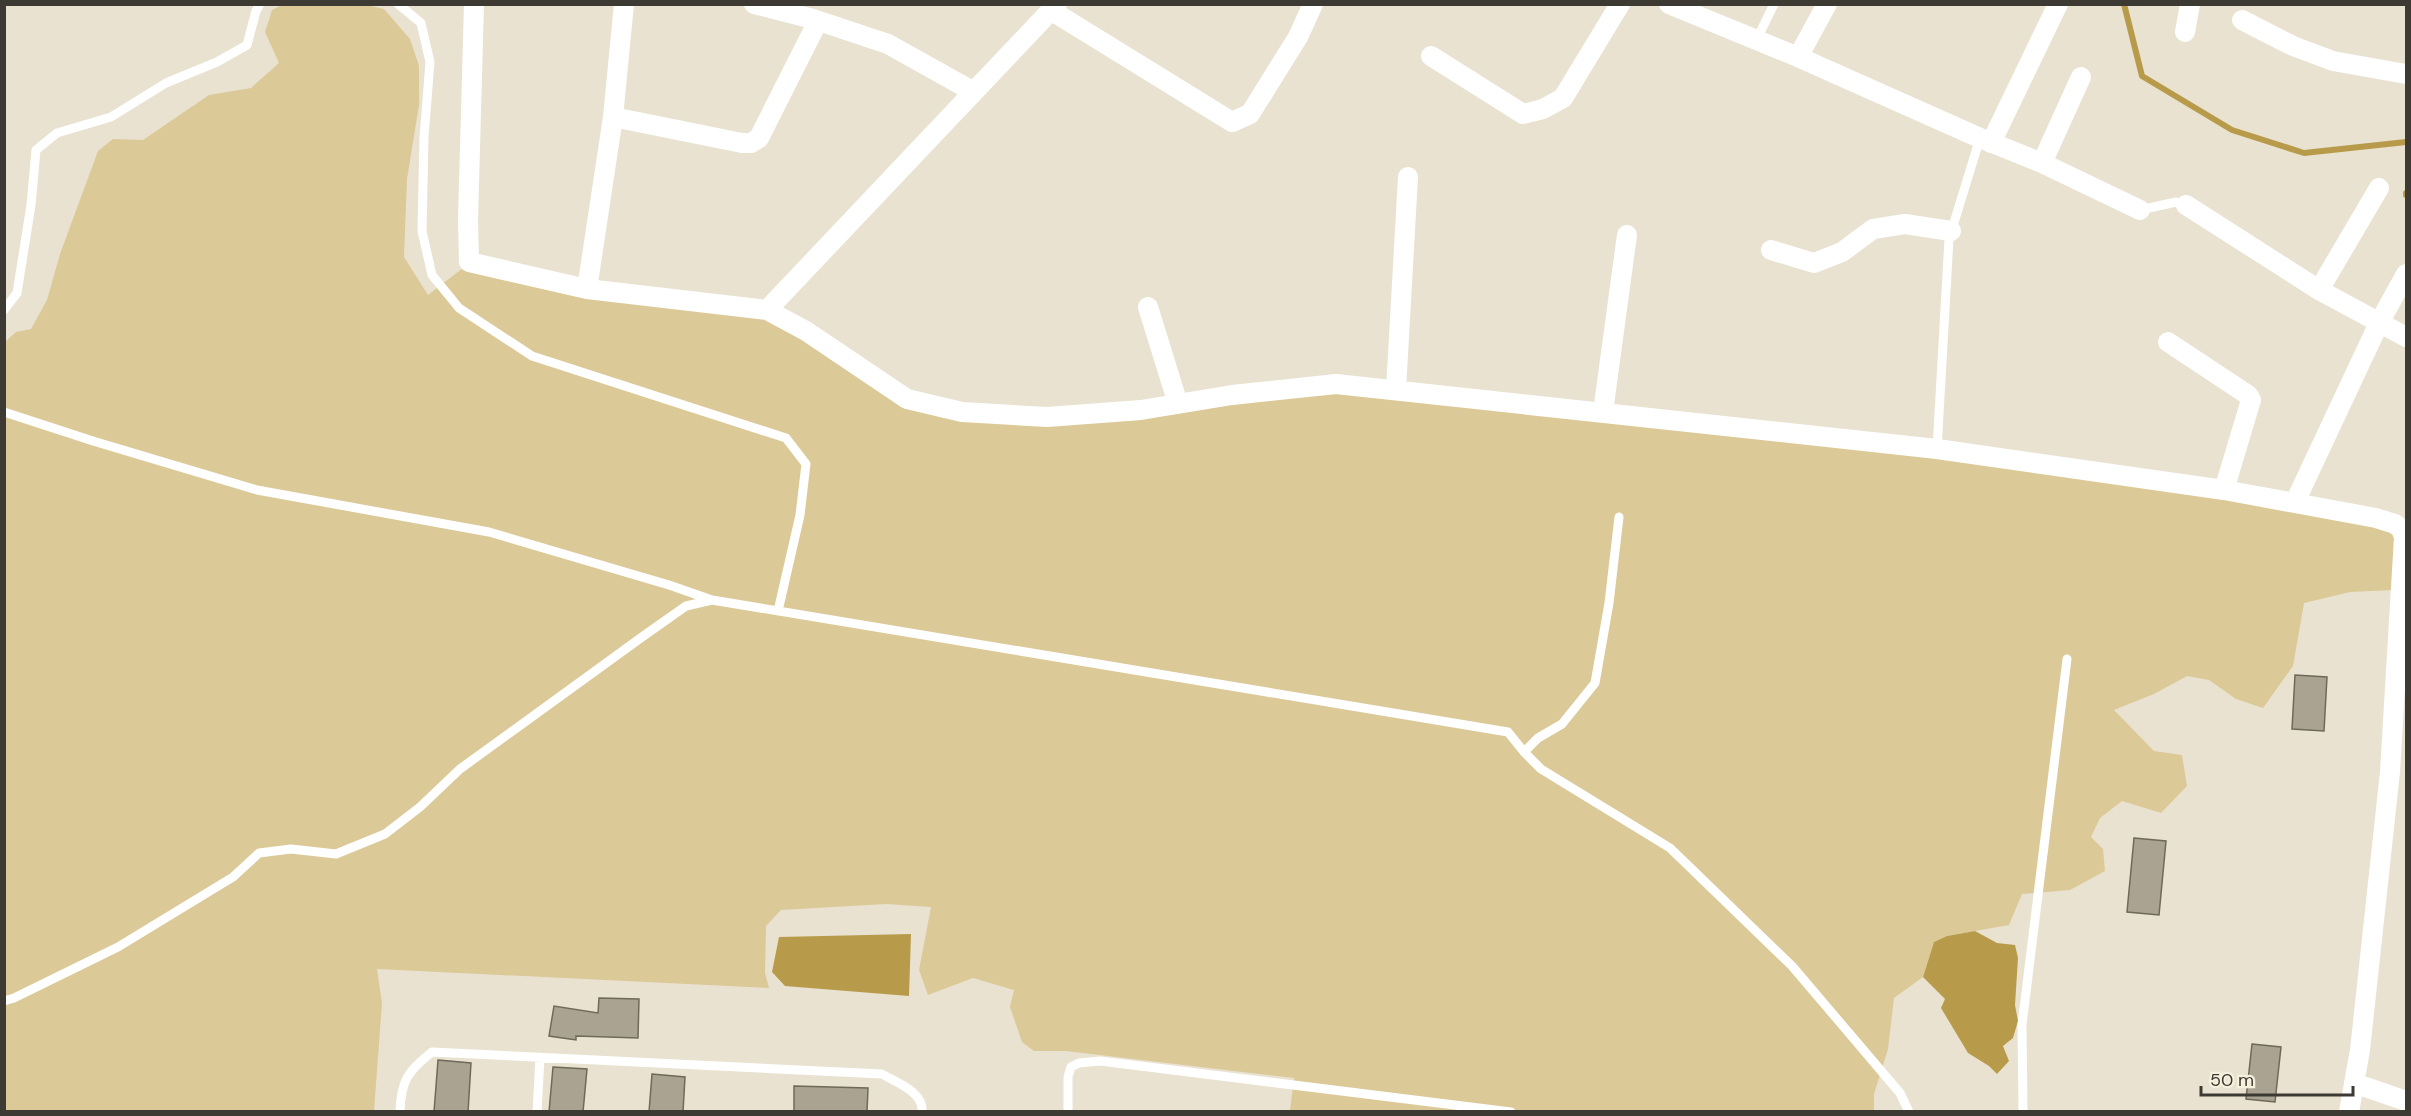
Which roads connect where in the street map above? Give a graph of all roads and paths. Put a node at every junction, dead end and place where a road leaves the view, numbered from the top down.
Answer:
1 (260, 4) edge
2 (398, 4) edge
3 (474, 4) edge
4 (624, 4) edge
5 (754, 4) edge
6 (1313, 4) edge
7 (1620, 4) edge
8 (1774, 4) edge
9 (1827, 4) edge
10 (2058, 4) edge
11 (2190, 4) edge
12 (1671, 5) edge
13 (1054, 8) edge
14 (2242, 20) dead end
15 (818, 21) junction
16 (2185, 32) dead end
17 (1756, 41) junction
18 (1431, 57) dead end
19 (1798, 57) junction
20 (2406, 74) edge
21 (2081, 77) dead end
22 (974, 92) junction
23 (613, 117) junction
24 (1986, 141) junction
25 (2042, 163) junction
26 (1408, 177) dead end
27 (2379, 188) dead end
28 (2186, 205) joint
29 (2140, 210) joint
30 (1952, 231) junction
31 (1627, 235) dead end
32 (1771, 250) dead end
33 (2406, 274) edge
34 (587, 290) junction
35 (2319, 290) junction
36 (1148, 307) dead end
37 (4, 310) edge
38 (768, 310) junction
39 (2379, 323) junction
40 (2406, 337) edge
41 (2168, 342) dead end
42 (1396, 390) junction
43 (1178, 404) junction
44 (4, 412) edge
45 (1602, 412) junction
46 (1936, 448) junction
47 (2224, 490) junction
48 (2295, 502) junction
49 (1619, 517) dead end
50 (2405, 537) edge
51 (2404, 577) edge
52 (712, 600) junction
53 (778, 611) junction
54 (2067, 659) dead end
55 (1524, 752) junction
56 (4, 1001) edge
57 (540, 1057) junction
58 (2354, 1083) junction
59 (2406, 1101) edge
60 (400, 1112) edge
61 (537, 1112) edge
62 (922, 1112) edge
63 (1068, 1112) edge
64 (1511, 1112) edge
65 (1909, 1112) edge
66 (2023, 1112) edge
67 (2349, 1112) edge

1 - 37 lane
2 - 53 lane
3 - 34 street
4 - 23 street
5 - 15 street
6 - 13 street
7 - 18 street
8 - 17 lane
9 - 19 street
10 - 24 street
11 - 16 street
12 - 17 street
13 - 22 street
14 - 20 street
15 - 22 street
15 - 23 street
17 - 19 street
19 - 24 street
21 - 25 street
22 - 38 street
23 - 34 street
24 - 25 street
24 - 30 lane
25 - 29 street
26 - 42 street
27 - 35 street
28 - 29 lane
28 - 35 street
30 - 32 street
30 - 46 lane
31 - 45 street
33 - 39 street
34 - 38 street
35 - 39 street
36 - 43 street
38 - 43 street
39 - 40 street
39 - 48 street
41 - 47 street
42 - 43 street
42 - 45 street
44 - 52 lane
45 - 46 street
46 - 47 street
47 - 48 street
48 - 50 street
49 - 55 lane
50 - 51 street
51 - 58 street
52 - 53 lane
52 - 56 lane
53 - 55 lane
54 - 66 lane
55 - 65 lane
57 - 60 lane
57 - 61 lane
57 - 62 lane
58 - 59 street
58 - 67 street
63 - 64 lane

